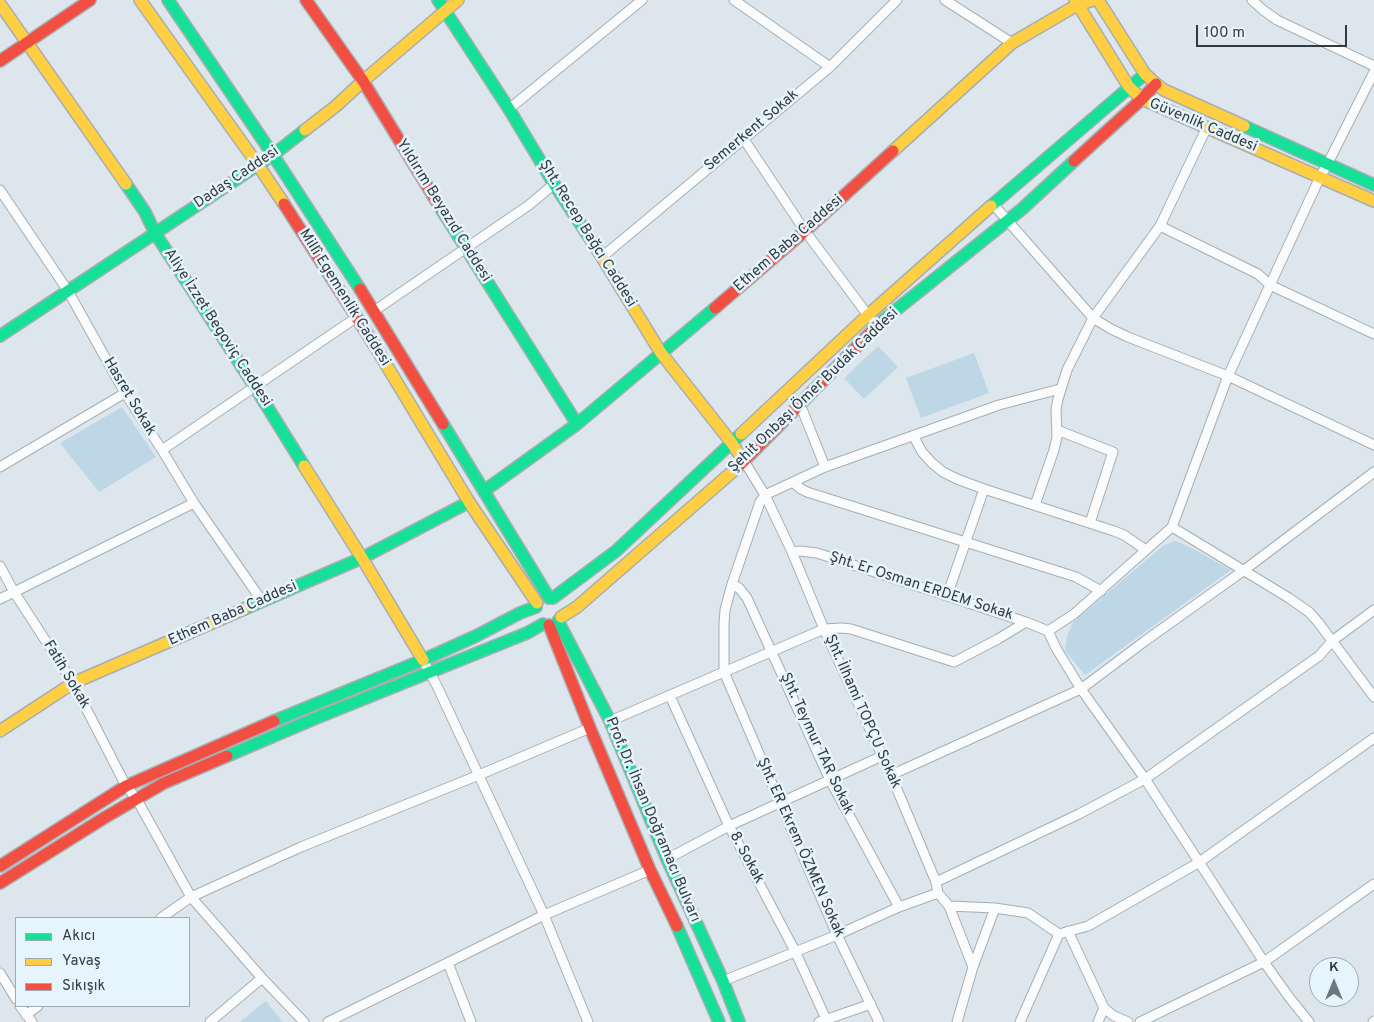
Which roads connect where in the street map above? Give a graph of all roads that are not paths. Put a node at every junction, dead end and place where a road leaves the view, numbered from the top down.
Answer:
1 (90, 0) edge
2 (140, 0) edge
3 (168, 0) edge
4 (306, 0) edge
5 (438, 0) edge
6 (458, 0) edge
7 (642, 0) edge
8 (734, 0) edge
9 (897, 0) edge
10 (944, 0) edge
11 (1093, 0) edge
12 (1098, 0) edge
13 (1252, 0) edge
14 (1076, 2) edge
15 (0, 4) edge
16 (446, 10) junction
17 (28, 43) junction
18 (1012, 43) junction
19 (0, 61) edge
20 (1374, 66) edge
21 (830, 67) junction
22 (1374, 72) edge
23 (1145, 74) junction
24 (363, 80) junction
25 (1156, 84) junction
26 (1129, 87) junction
27 (1142, 99) junction
28 (509, 109) junction
29 (1207, 127) junction
30 (743, 138) junction
31 (273, 155) junction
32 (1328, 163) junction
33 (258, 165) junction
34 (1320, 176) junction
35 (554, 184) junction
36 (1374, 185) edge
37 (1, 193) edge
38 (1374, 201) edge
39 (993, 204) junction
40 (1008, 220) junction
41 (1160, 226) junction
42 (805, 231) junction
43 (155, 233) junction
44 (467, 248) junction
45 (602, 257) junction
46 (1270, 285) junction
47 (68, 291) junction
48 (374, 311) junction
49 (868, 315) junction
50 (357, 317) junction
51 (1093, 318) junction
52 (876, 326) junction
53 (1374, 334) edge
54 (0, 336) edge
55 (662, 353) junction
56 (1228, 376) junction
57 (256, 387) junction
58 (1060, 389) junction
59 (125, 393) junction
60 (800, 404) junction
61 (577, 424) junction
62 (1057, 430) junction
63 (914, 437) junction
64 (731, 442) junction
65 (1374, 445) edge
66 (162, 450) junction
67 (744, 461) junction
68 (0, 467) edge
69 (825, 467) junction
70 (1374, 472) edge
71 (792, 482) junction
72 (984, 490) junction
73 (484, 491) junction
74 (765, 495) junction
75 (469, 502) junction
76 (194, 503) junction
77 (1035, 505) junction
78 (1090, 523) junction
79 (1172, 526) junction
80 (967, 542) junction
81 (1146, 550) junction
82 (792, 552) junction
83 (362, 558) junction
84 (0, 566) edge
85 (1243, 571) junction
86 (732, 584) junction
87 (1101, 591) junction
88 (14, 592) junction
89 (947, 596) junction
90 (551, 598) junction
91 (0, 599) edge
92 (262, 601) junction
93 (537, 605) junction
94 (1374, 610) edge
95 (553, 622) junction
96 (1026, 622) junction
97 (824, 629) junction
98 (1048, 631) junction
99 (1332, 641) junction
100 (773, 652) junction
101 (423, 660) junction
102 (724, 672) junction
103 (430, 673) junction
104 (73, 683) junction
105 (1081, 689) junction
106 (670, 696) junction
107 (1374, 698) edge
108 (610, 721) junction
109 (590, 728) junction
110 (0, 732) edge
111 (1374, 738) edge
112 (882, 756) junction
113 (479, 775) junction
114 (891, 775) junction
115 (1145, 779) junction
116 (830, 780) junction
117 (126, 786) junction
118 (136, 798) junction
119 (780, 803) junction
120 (730, 826) junction
121 (668, 859) junction
122 (1198, 863) junction
123 (0, 866) edge
124 (650, 870) junction
125 (936, 882) junction
126 (0, 883) edge
127 (1374, 884) edge
128 (938, 892) junction
129 (191, 897) junction
130 (949, 906) junction
131 (899, 907) junction
132 (995, 908) junction
133 (544, 916) junction
134 (162, 917) edge
135 (1064, 932) junction
136 (838, 935) junction
137 (795, 951) junction
138 (1264, 962) junction
139 (448, 963) junction
140 (972, 967) junction
141 (0, 973) edge
142 (262, 978) junction
143 (723, 981) junction
144 (15, 997) edge
145 (871, 1004) junction
146 (21, 1007) edge
147 (37, 1007) edge
148 (1104, 1008) junction
149 (29, 1018) edge
150 (823, 1020) edge
151 (210, 1022) edge
152 (304, 1022) edge
153 (328, 1022) edge
154 (471, 1022) edge
155 (588, 1022) edge
156 (719, 1022) edge
157 (739, 1022) edge
158 (879, 1022) edge
159 (957, 1022) edge
160 (1020, 1022) edge
161 (1098, 1022) edge
162 (1128, 1022) edge
163 (1140, 1022) edge
164 (1309, 1022) edge

1 - 17 street
2 - 33 street, Millî Egemenlik Caddesi
3 - 31 street, Millî Egemenlik Caddesi
4 - 24 street, Yıldırım Beyazıd Caddesi
5 - 16 street, Şht. Recep Bağcı Caddesi
6 - 16 street, Dadaş Caddesi
7 - 28 street
8 - 21 street
9 - 21 street, Semerkent Sokak
10 - 18 street
11 - 14 street, Ethem Baba Caddesi
12 - 23 street, Güvenlik Caddesi
13 - 20 street
14 - 18 street, Ethem Baba Caddesi
14 - 26 street, Güvenlik Caddesi
15 - 17 street, Aliye İzzet Begoviç Caddesi
16 - 24 street, Dadaş Caddesi
16 - 28 street, Şht. Recep Bağcı Caddesi
17 - 19 street
17 - 43 street, Aliye İzzet Begoviç Caddesi
18 - 42 street, Ethem Baba Caddesi
21 - 30 street, Semerkent Sokak
22 - 32 street
23 - 25 street, Güvenlik Caddesi
23 - 26 street, Şehit Onbaşı Ömer Budak Caddesi
24 - 31 street, Dadaş Caddesi
24 - 44 street, Yıldırım Beyazıd Caddesi
25 - 27 street, Şehit Onbaşı Ömer Budak Caddesi
25 - 32 street, Güvenlik Caddesi
26 - 27 street, Güvenlik Caddesi
26 - 39 street, Şehit Onbaşı Ömer Budak Caddesi
27 - 29 street, Güvenlik Caddesi
27 - 40 street, Şehit Onbaşı Ömer Budak Caddesi
28 - 35 street, Şht. Recep Bağcı Caddesi
29 - 34 street, Güvenlik Caddesi
29 - 41 street
30 - 42 street
30 - 45 street, Semerkent Sokak
31 - 33 street, Dadaş Caddesi
31 - 48 street, Millî Egemenlik Caddesi
32 - 34 street
32 - 36 street, Güvenlik Caddesi
33 - 43 street, Dadaş Caddesi
33 - 50 street, Millî Egemenlik Caddesi
34 - 38 street, Güvenlik Caddesi
34 - 46 street
35 - 44 street
35 - 45 street, Şht. Recep Bağcı Caddesi
37 - 47 street, Hasret Sokak
39 - 40 street
39 - 49 street, Şehit Onbaşı Ömer Budak Caddesi
40 - 51 street
40 - 52 street, Şehit Onbaşı Ömer Budak Caddesi
41 - 46 street
41 - 51 street
42 - 49 street
42 - 55 street, Ethem Baba Caddesi
43 - 47 street, Dadaş Caddesi
43 - 57 street, Aliye İzzet Begoviç Caddesi
44 - 48 street
44 - 61 street, Yıldırım Beyazıd Caddesi
45 - 55 street, Şht. Recep Bağcı Caddesi
46 - 53 street
46 - 56 street
47 - 54 street, Dadaş Caddesi
47 - 59 street, Hasret Sokak
48 - 73 street, Millî Egemenlik Caddesi
49 - 52 street
49 - 64 street, Şehit Onbaşı Ömer Budak Caddesi
50 - 57 street
50 - 75 street, Millî Egemenlik Caddesi
51 - 56 street
51 - 58 street
52 - 60 street, Şehit Onbaşı Ömer Budak Caddesi
55 - 61 street, Ethem Baba Caddesi
55 - 64 street, Şht. Recep Bağcı Caddesi
56 - 65 street
56 - 79 street
57 - 66 street
57 - 83 street, Aliye İzzet Begoviç Caddesi
58 - 62 street
58 - 63 street
59 - 66 street, Hasret Sokak
59 - 68 street
60 - 67 street, Şehit Onbaşı Ömer Budak Caddesi
60 - 69 street
61 - 73 street, Ethem Baba Caddesi
62 - 77 street
62 - 78 street
63 - 69 street
63 - 72 street
64 - 67 street, Şht. Recep Bağcı Caddesi
64 - 90 street, Şehit Onbaşı Ömer Budak Caddesi
66 - 76 street, Hasret Sokak
67 - 74 street, Şht. İlhami TOPÇU Sokak
67 - 95 street, Şehit Onbaşı Ömer Budak Caddesi
69 - 71 street
70 - 85 street
71 - 74 street
71 - 80 street
72 - 77 street
72 - 80 street
73 - 90 street, Millî Egemenlik Caddesi
74 - 82 street, Şht. İlhami TOPÇU Sokak
74 - 86 street
75 - 83 street, Ethem Baba Caddesi
75 - 93 street, Millî Egemenlik Caddesi
76 - 88 street
76 - 92 street, Hasret Sokak
77 - 78 street
78 - 81 street
79 - 81 street
79 - 85 street
80 - 87 street
80 - 89 street
81 - 87 street
82 - 89 street, Şht. Er Osman ERDEM Sokak
82 - 97 street, Şht. İlhami TOPÇU Sokak
83 - 92 street, Ethem Baba Caddesi
83 - 101 street, Aliye İzzet Begoviç Caddesi
84 - 88 street, Fatih Sokak
85 - 99 street
85 - 105 street
86 - 100 street, Şht. Teymur TAR Sokak
86 - 102 street
87 - 98 street
88 - 91 street
88 - 104 street, Fatih Sokak
89 - 96 street, Şht. Er Osman ERDEM Sokak
90 - 93 street
90 - 95 street
92 - 104 street, Ethem Baba Caddesi
93 - 95 street
93 - 101 street
94 - 99 street
95 - 103 street, Şehit Onbaşı Ömer Budak Caddesi
95 - 108 street, Prof. Dr. İhsan Doğramacı Bulvarı
95 - 109 street, Prof. Dr. İhsan Doğramacı Bulvarı
96 - 97 street
96 - 98 street, Şht. Er Osman ERDEM Sokak
97 - 100 street
97 - 112 street, Şht. İlhami TOPÇU Sokak
98 - 105 street
99 - 107 street
99 - 115 street
100 - 102 street
100 - 116 street, Şht. Teymur TAR Sokak
101 - 103 street
101 - 117 street
102 - 106 street
102 - 119 street, Şht. ER Ekrem ÖZMEN Sokak
103 - 113 street
103 - 118 street, Şehit Onbaşı Ömer Budak Caddesi
104 - 110 street, Ethem Baba Caddesi
104 - 117 street, Fatih Sokak
105 - 114 street
105 - 115 street
106 - 108 street
106 - 120 street, 8. Sokak
108 - 121 street, Prof. Dr. İhsan Doğramacı Bulvarı
109 - 113 street
109 - 124 street, Prof. Dr. İhsan Doğramacı Bulvarı
111 - 122 street
112 - 114 street, Şht. İlhami TOPÇU Sokak
112 - 116 street
113 - 129 street
113 - 133 street
114 - 125 street, Şht. İlhami TOPÇU Sokak
115 - 122 street
115 - 125 street
116 - 119 street
116 - 131 street, Şht. Teymur TAR Sokak
117 - 118 street, Fatih Sokak
117 - 123 street
118 - 126 street, Şehit Onbaşı Ömer Budak Caddesi
118 - 129 street, Fatih Sokak
119 - 120 street
119 - 136 street, Şht. ER Ekrem ÖZMEN Sokak
120 - 121 street
120 - 137 street, 8. Sokak
121 - 124 street
121 - 143 street, Prof. Dr. İhsan Doğramacı Bulvarı
122 - 135 street
122 - 138 street
124 - 133 street
124 - 156 street, Prof. Dr. İhsan Doğramacı Bulvarı
125 - 128 street, Şht. İlhami TOPÇU Sokak
127 - 138 street
128 - 130 street, Şht. İlhami TOPÇU Sokak
128 - 131 street
129 - 134 street
129 - 142 street, Fatih Sokak
130 - 132 street
130 - 140 street, Şht. İlhami TOPÇU Sokak
131 - 136 street
132 - 135 street
132 - 140 street
133 - 139 street
133 - 155 street
135 - 148 street
135 - 160 street
136 - 137 street
136 - 145 street, Şht. ER Ekrem ÖZMEN Sokak
137 - 143 street
137 - 150 street, 8. Sokak
138 - 163 street
138 - 164 street
139 - 153 street
139 - 154 street
140 - 159 street
141 - 144 street
142 - 151 street
142 - 152 street, Fatih Sokak
143 - 157 street, Prof. Dr. İhsan Doğramacı Bulvarı
145 - 150 street
145 - 158 street, Şht. ER Ekrem ÖZMEN Sokak
146 - 149 street
147 - 149 street
148 - 161 street
148 - 162 street

